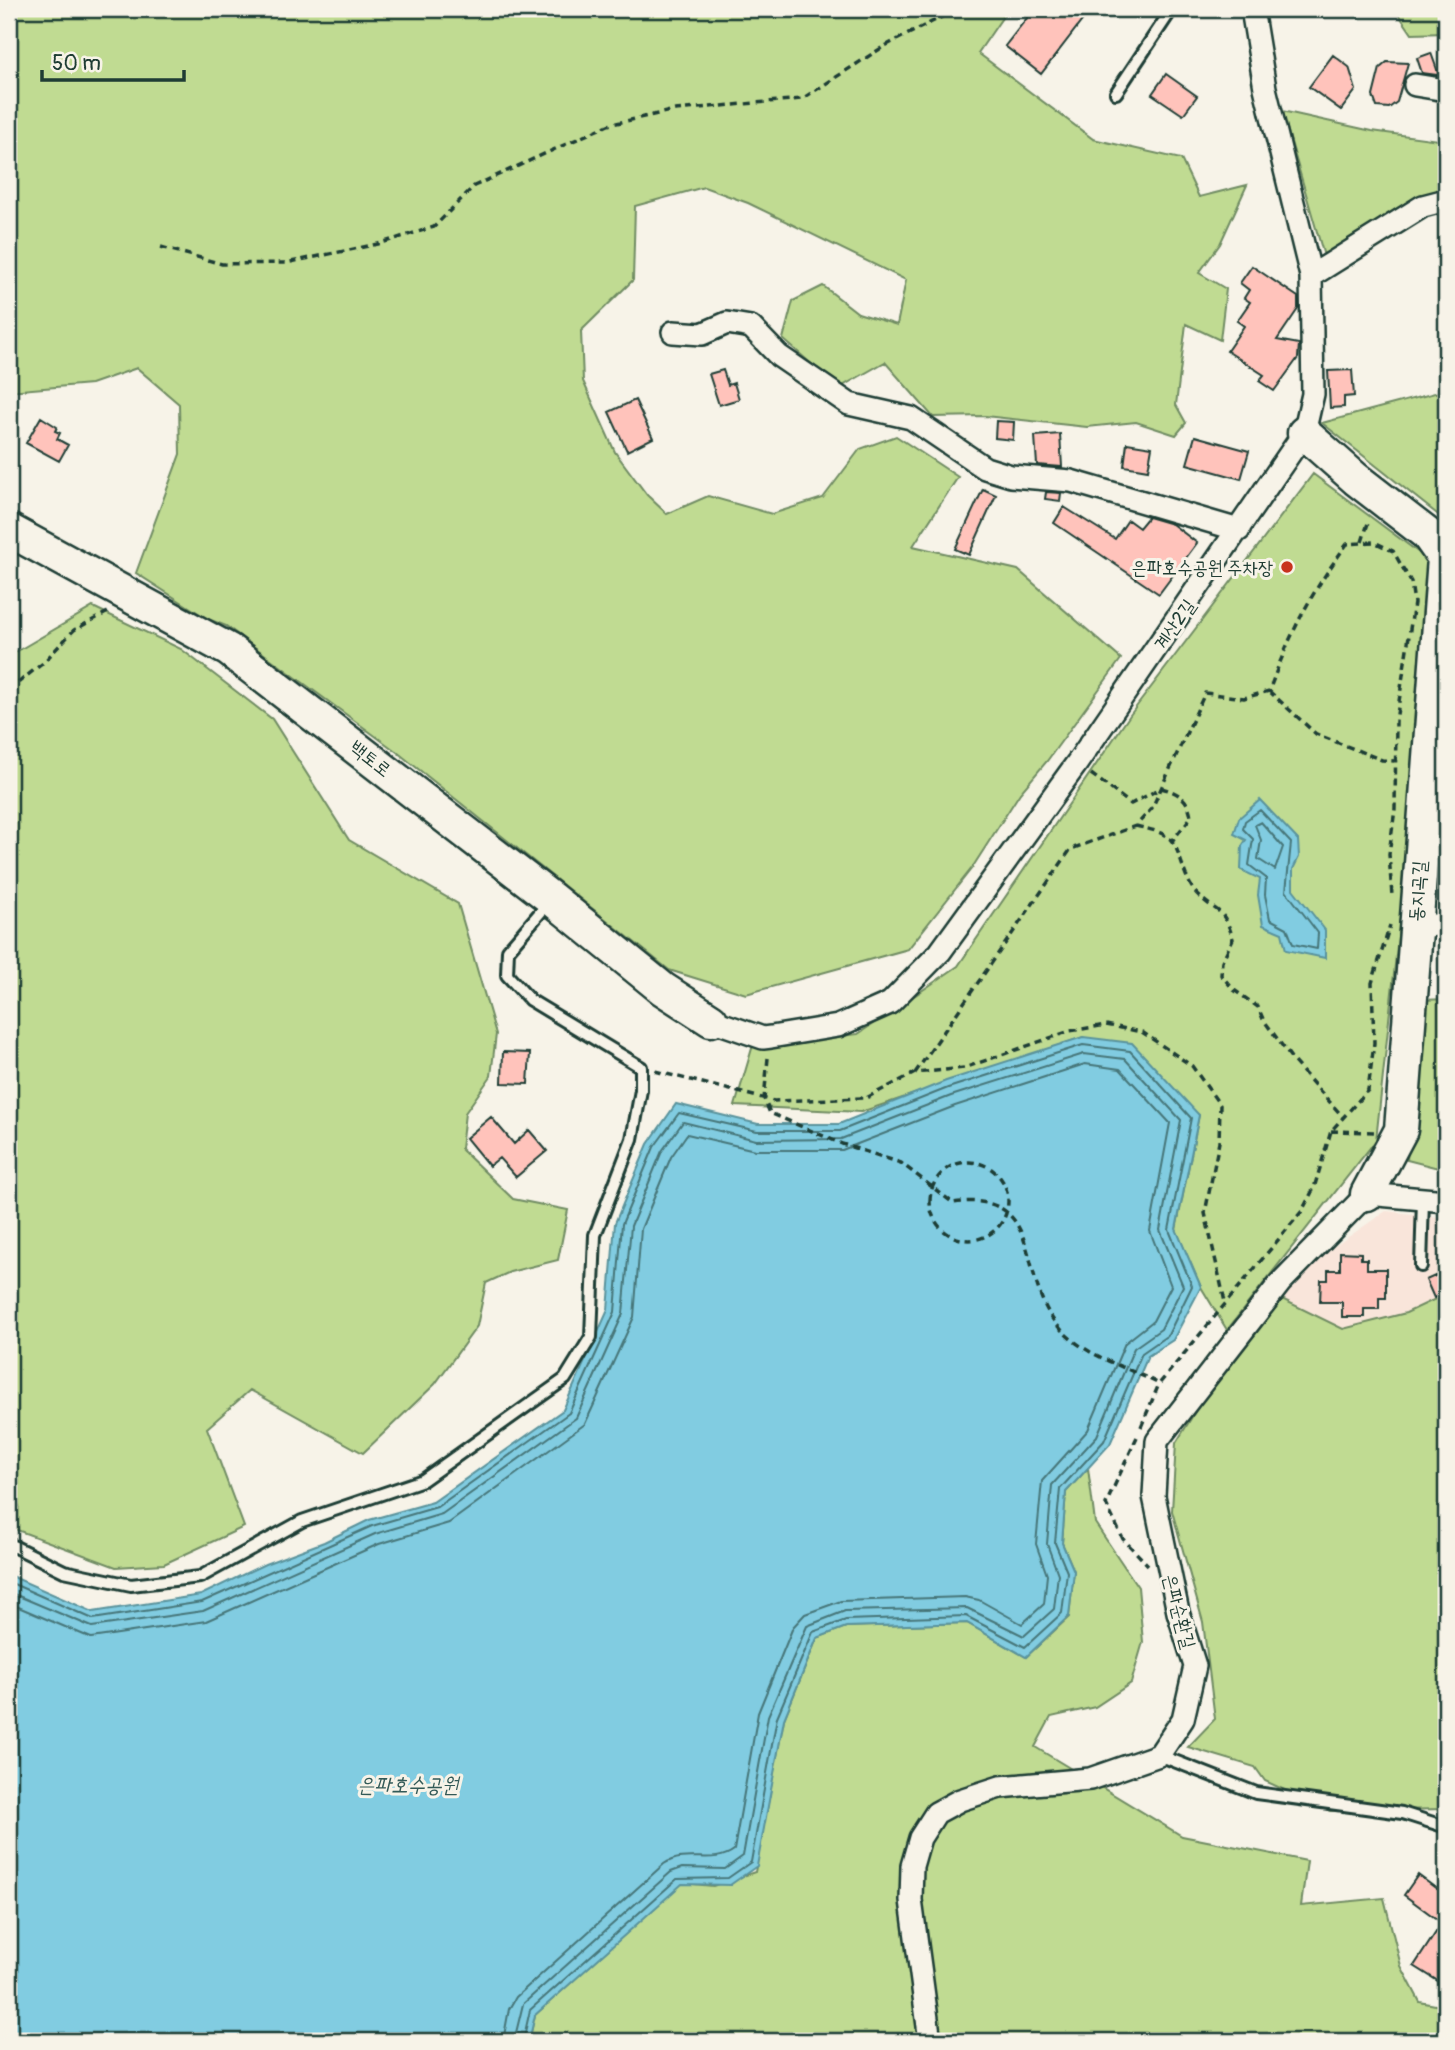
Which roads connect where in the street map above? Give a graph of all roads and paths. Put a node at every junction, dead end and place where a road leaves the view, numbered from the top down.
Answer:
1 (957, 9) edge
2 (1172, 9) edge
3 (1252, 9) edge
4 (1415, 85) dead end
5 (1446, 90) edge
6 (1116, 93) dead end
7 (1446, 200) edge
8 (161, 247) dead end
9 (1311, 276) junction
10 (673, 332) dead end
11 (1304, 433) junction
12 (9, 530) edge
13 (1239, 530) junction
14 (131, 596) junction
15 (9, 690) edge
16 (1269, 691) junction
17 (1394, 761) junction
18 (1077, 763) junction
19 (1161, 788) junction
20 (1136, 826) junction
21 (1172, 841) junction
22 (552, 899) junction
23 (1392, 901) dead end
24 (1446, 923) edge
25 (1402, 926) junction
26 (711, 1020) joint
27 (771, 1037) junction
28 (641, 1067) junction
29 (915, 1073) junction
30 (764, 1099) junction
31 (1343, 1118) junction
32 (1401, 1130) junction
33 (1331, 1131) junction
34 (932, 1188) junction
35 (1367, 1194) junction
36 (1423, 1199) junction
37 (1446, 1201) edge
38 (1007, 1211) junction
39 (1421, 1266) dead end
40 (1225, 1302) junction
41 (1159, 1384) junction
42 (9, 1544) edge
43 (1156, 1573) dead end
44 (1159, 1755) junction
45 (1446, 1827) edge
46 (930, 2041) edge

1 - 8 path
2 - 6 lane
3 - 9 street, 계산2길
4 - 5 street
7 - 9 street
9 - 11 street, 계산2길
10 - 13 street
11 - 13 street, 계산2길
11 - 25 street, 동지곡길
12 - 14 street, 백토로
13 - 18 street, 계산2길
14 - 15 path
14 - 22 street, 백토로
16 - 17 path
16 - 17 path
16 - 19 path
17 - 23 path
18 - 19 path
18 - 27 street, 계산2길
19 - 20 path
19 - 21 path
20 - 21 path
20 - 29 path
21 - 31 path
22 - 26 street, 백토로
22 - 28 lane
24 - 25 street
25 - 31 path
25 - 32 street, 동지곡길
26 - 27 street, 계산2길
27 - 30 path
28 - 30 path
28 - 42 lane
29 - 30 path
29 - 40 path
30 - 34 path
31 - 33 path
32 - 33 path
32 - 35 street, 동지곡길
33 - 40 path
34 - 38 path
34 - 38 path
34 - 38 path
35 - 36 street
35 - 44 street, 은파순환길
36 - 37 street
36 - 39 lane
38 - 41 path
40 - 41 path
41 - 43 path
44 - 45 lane
44 - 46 street

